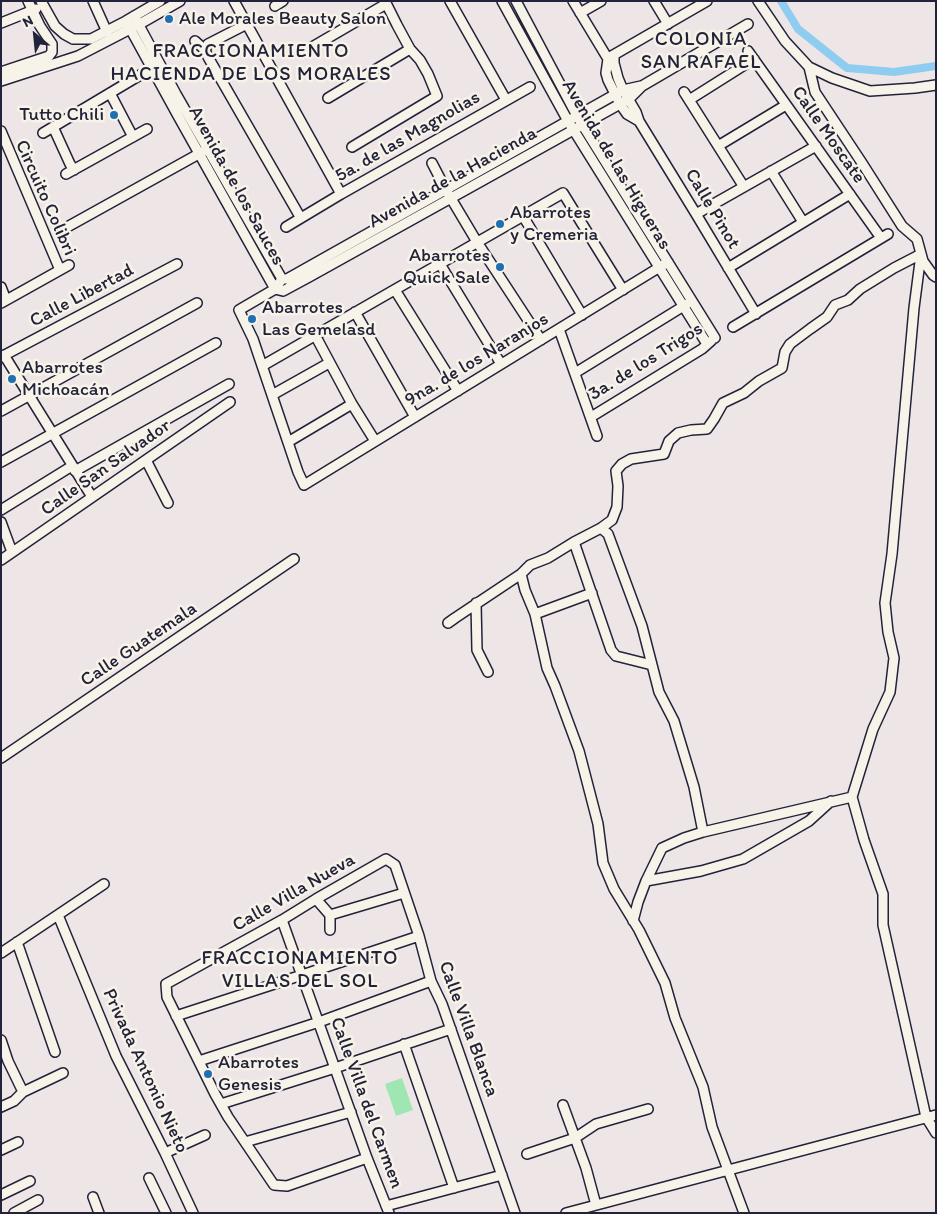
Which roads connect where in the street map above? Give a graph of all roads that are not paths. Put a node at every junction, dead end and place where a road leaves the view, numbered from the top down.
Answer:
1 (28, 1) edge
2 (93, 1) edge
3 (160, 1) edge
4 (180, 1) edge
5 (234, 1) edge
6 (450, 1) edge
7 (502, 1) edge
8 (516, 1) edge
9 (573, 1) edge
10 (601, 1) edge
11 (654, 1) edge
12 (707, 1) edge
13 (758, 1) edge
14 (386, 2) edge
15 (42, 4) edge
16 (146, 5) edge
17 (32, 11) junction
18 (580, 13) junction
19 (527, 22) junction
20 (1, 23) edge
21 (132, 23) junction
22 (247, 24) junction
23 (668, 24) junction
24 (748, 24) dead end
25 (516, 28) junction
26 (107, 32) junction
27 (195, 41) dead end
28 (410, 49) junction
29 (205, 50) junction
30 (302, 53) dead end
31 (49, 56) junction
32 (611, 57) junction
33 (56, 64) junction
34 (809, 67) junction
35 (152, 68) junction
36 (1, 72) edge
37 (1, 81) edge
38 (936, 85) edge
39 (642, 86) junction
40 (530, 87) dead end
41 (110, 93) junction
42 (619, 93) junction
43 (328, 98) dead end
44 (628, 99) junction
45 (506, 100) junction
46 (620, 104) junction
47 (786, 105) junction
48 (577, 116) junction
49 (639, 121) junction
50 (582, 125) junction
51 (54, 126) junction
52 (571, 126) junction
53 (147, 129) dead end
54 (42, 133) dead end
55 (2, 137) edge
56 (133, 137) junction
57 (352, 146) dead end
58 (718, 146) junction
59 (816, 146) junction
60 (204, 152) junction
61 (432, 164) dead end
62 (771, 171) junction
63 (744, 187) junction
64 (341, 194) junction
65 (448, 194) junction
66 (850, 194) junction
67 (696, 214) junction
68 (523, 216) junction
69 (302, 217) junction
70 (803, 222) junction
71 (69, 226) dead end
72 (286, 227) dead end
73 (884, 236) joint
74 (477, 242) junction
75 (921, 254) junction
76 (668, 262) junction
77 (177, 264) dead end
78 (440, 264) junction
79 (69, 265) dead end
80 (660, 268) junction
81 (728, 268) junction
82 (60, 270) junction
83 (936, 276) edge
84 (282, 279) junction
85 (1, 288) edge
86 (275, 289) junction
87 (395, 290) junction
88 (623, 290) junction
89 (3, 301) edge
90 (692, 301) junction
91 (197, 303) dead end
92 (683, 306) junction
93 (355, 312) junction
94 (756, 314) junction
95 (582, 315) junction
96 (733, 327) dead end
97 (559, 329) junction
98 (316, 335) junction
99 (717, 337) joint
100 (541, 340) junction
101 (216, 343) dead end
102 (707, 344) junction
103 (3, 356) edge
104 (329, 363) junction
105 (501, 364) junction
106 (262, 366) junction
107 (575, 373) junction
108 (228, 384) dead end
109 (458, 390) junction
110 (29, 395) junction
111 (272, 395) junction
112 (230, 402) dead end
113 (352, 404) junction
114 (1, 411) edge
115 (415, 417) junction
116 (591, 417) junction
117 (52, 434) junction
118 (597, 436) dead end
119 (375, 441) junction
120 (288, 442) junction
121 (146, 460) junction
122 (1, 462) edge
123 (74, 468) junction
124 (92, 498) junction
125 (168, 503) dead end
126 (1, 510) edge
127 (1, 522) edge
128 (601, 528) junction
129 (574, 542) junction
130 (12, 552) junction
131 (294, 559) dead end
132 (1, 560) edge
133 (521, 574) junction
134 (592, 594) junction
135 (476, 604) junction
136 (535, 614) junction
137 (448, 623) dead end
138 (652, 665) junction
139 (488, 672) dead end
140 (1, 758) edge
141 (852, 797) junction
142 (831, 801) junction
143 (703, 832) junction
144 (386, 859) joint
145 (646, 881) junction
146 (104, 884) dead end
147 (404, 893) junction
148 (316, 899) junction
149 (58, 915) junction
150 (330, 915) junction
151 (282, 920) junction
152 (633, 921) junction
153 (330, 930) dead end
154 (419, 936) junction
155 (17, 942) junction
156 (1, 953) edge
157 (302, 975) junction
158 (432, 982) junction
159 (176, 1016) junction
160 (319, 1022) junction
161 (451, 1029) junction
162 (1, 1040) edge
163 (404, 1044) junction
164 (55, 1052) dead end
165 (199, 1061) junction
166 (5, 1062) edge
167 (335, 1068) junction
168 (63, 1073) dead end
169 (23, 1092) junction
170 (220, 1104) junction
171 (563, 1105) dead end
172 (1, 1107) edge
173 (648, 1109) dead end
174 (351, 1112) junction
175 (936, 1115) edge
176 (926, 1117) junction
177 (936, 1134) edge
178 (204, 1135) dead end
179 (575, 1138) junction
180 (18, 1142) dead end
181 (245, 1142) junction
182 (1, 1150) edge
183 (165, 1153) junction
184 (527, 1154) dead end
185 (367, 1158) junction
186 (727, 1170) junction
187 (502, 1175) junction
188 (149, 1178) dead end
189 (30, 1181) dead end
190 (454, 1188) junction
191 (1, 1196) edge
192 (92, 1197) dead end
193 (38, 1200) dead end
194 (596, 1205) junction
195 (387, 1209) edge
196 (14, 1213) edge
197 (99, 1213) edge
198 (166, 1213) edge
199 (193, 1213) edge
200 (515, 1213) edge
201 (566, 1213) edge
202 (744, 1213) edge

1 - 17 street
2 - 26 street
3 - 16 street
4 - 21 street
5 - 22 street
6 - 45 street
7 - 25 street, Avenida de las Higueras
8 - 19 street, Avenida de las Higueras
9 - 18 street
10 - 18 street
11 - 23 street
12 - 23 street
13 - 34 street
14 - 28 street
14 - 30 street
15 - 17 street
15 - 26 street
16 - 21 street
17 - 20 street
17 - 31 street
18 - 32 street
19 - 25 street
19 - 48 street, Avenida de las Higueras
21 - 26 street
21 - 33 street
21 - 35 street, Avenida de los Sauces
21 - 60 street, Avenida de los Sauces
22 - 29 street
22 - 64 street
23 - 32 street
24 - 39 street, Avenida de la Hacienda
25 - 52 street, Avenida de las Higueras
27 - 29 street
28 - 43 street
28 - 57 street
29 - 69 street
31 - 33 street
31 - 36 street
32 - 42 street
33 - 37 street
34 - 38 street
34 - 75 street
35 - 41 street
35 - 60 street, Avenida de los Sauces
39 - 42 street, Avenida de la Hacienda
39 - 44 street, Avenida de la Hacienda
40 - 45 street, 5a. de las Magnolias
41 - 51 street
41 - 56 street
42 - 44 street, Calle Pinot
42 - 46 street, Calle Pinot
42 - 48 street, Avenida de la Hacienda
44 - 46 street, Avenida de la Hacienda
44 - 49 street, Calle Pinot
45 - 64 street, 5a. de las Magnolias
46 - 49 street, Calle Pinot
46 - 50 street, Avenida de la Hacienda
47 - 58 street
47 - 58 street, Calle Moscate
47 - 59 street, Calle Moscate
48 - 50 street, Avenida de las Higueras
48 - 52 street, Avenida de la Hacienda
49 - 67 street, Calle Pinot
50 - 52 street, Avenida de la Hacienda
50 - 76 street, Avenida de las Higueras
51 - 54 street
51 - 56 street
52 - 65 street, Avenida de la Hacienda
52 - 80 street, Avenida de las Higueras
53 - 56 street
55 - 82 street, Circuito Colibri
58 - 63 street
59 - 62 street
59 - 66 street, Calle Moscate
60 - 71 street
60 - 84 street, Avenida de los Sauces
60 - 86 street, Avenida de los Sauces
61 - 65 street
62 - 63 street
62 - 70 street
63 - 67 street
64 - 69 street, 5a. de las Magnolias
65 - 74 street
65 - 84 street, Avenida de la Hacienda
65 - 86 street, Avenida de la Hacienda
66 - 70 street
66 - 73 street, Calle Moscate
67 - 81 street, Calle Pinot
68 - 74 street
68 - 88 street
68 - 95 street
69 - 72 street, 5a. de las Magnolias
70 - 81 street
73 - 94 street, 3a. de los Trigos
74 - 78 street
74 - 100 street
75 - 83 street
75 - 128 street
75 - 141 street
76 - 80 street, 9na. de los Naranjos
76 - 90 street, Avenida de las Higueras
77 - 103 street, Calle Libertad
78 - 87 street
78 - 105 street
79 - 82 street
80 - 88 street, 9na. de los Naranjos
80 - 92 street, Avenida de las Higueras
81 - 94 street, Calle Pinot
82 - 89 street
84 - 86 street
85 - 89 street
86 - 106 street
87 - 93 street
87 - 109 street
88 - 95 street, 9na. de los Naranjos
90 - 92 street
90 - 99 street, Avenida de las Higueras
91 - 110 street
92 - 102 street, Avenida de las Higueras
92 - 107 street
93 - 98 street
93 - 115 street
94 - 96 street, 3a. de los Trigos
95 - 97 street, 9na. de los Naranjos
97 - 100 street, 9na. de los Naranjos
97 - 107 street
98 - 104 street
98 - 106 street
99 - 102 street, 3a. de los Trigos
100 - 105 street, 9na. de los Naranjos
101 - 117 street
102 - 116 street, 3a. de los Trigos
103 - 110 street
104 - 111 street
104 - 113 street
105 - 109 street, 9na. de los Naranjos
106 - 111 street
107 - 116 street
108 - 123 street
109 - 115 street, 9na. de los Naranjos
110 - 114 street
110 - 117 street
111 - 120 street
112 - 121 street, Calle San Salvador
113 - 119 street
113 - 120 street
115 - 119 street, 9na. de los Naranjos
116 - 118 street
117 - 122 street
117 - 123 street
119 - 120 street, 9na. de los Naranjos
121 - 124 street, Calle San Salvador
121 - 125 street
123 - 124 street
123 - 126 street
124 - 130 street, Calle San Salvador
127 - 130 street
128 - 129 street
128 - 138 street
129 - 133 street
129 - 134 street
130 - 132 street, Calle San Salvador
131 - 140 street, Calle Guatemala
133 - 135 street
133 - 136 street
134 - 136 street
134 - 138 street
135 - 137 street
135 - 139 street
136 - 152 street
138 - 143 street
141 - 142 street
141 - 176 street
142 - 143 street
142 - 145 street
143 - 145 street
144 - 147 street, Calle Villa Blanca
144 - 148 street, Calle Villa Nueva
145 - 152 street
146 - 149 street
147 - 150 street
147 - 154 street, Calle Villa Blanca
148 - 150 street
148 - 151 street, Calle Villa Nueva
149 - 155 street
149 - 183 street, Privada Antonio Nieto
150 - 153 street
151 - 157 street, Calle Villa del Carmen
151 - 159 street, Calle Villa Nueva
152 - 186 street
154 - 157 street
154 - 158 street, Calle Villa Blanca
155 - 156 street
155 - 164 street
157 - 159 street
157 - 160 street, Calle Villa del Carmen
158 - 160 street
158 - 161 street, Calle Villa Blanca
159 - 165 street
160 - 165 street
160 - 167 street, Calle Villa del Carmen
161 - 163 street
161 - 187 street, Calle Villa Blanca
162 - 166 street
163 - 167 street
163 - 190 street
165 - 170 street
166 - 169 street
167 - 170 street
167 - 174 street, Calle Villa del Carmen
168 - 169 street
169 - 172 street
170 - 181 street
171 - 179 street
173 - 179 street
174 - 181 street
174 - 185 street, Calle Villa del Carmen
175 - 176 street
176 - 177 street
176 - 186 street
178 - 183 street
179 - 184 street
179 - 194 street
180 - 182 street
181 - 185 street
183 - 199 street, Privada Antonio Nieto
185 - 195 street, Calle Villa del Carmen
186 - 194 street
186 - 202 street
187 - 190 street
187 - 200 street, Calle Villa Blanca
188 - 198 street
189 - 191 street
190 - 195 street
192 - 197 street
193 - 196 street
194 - 201 street

